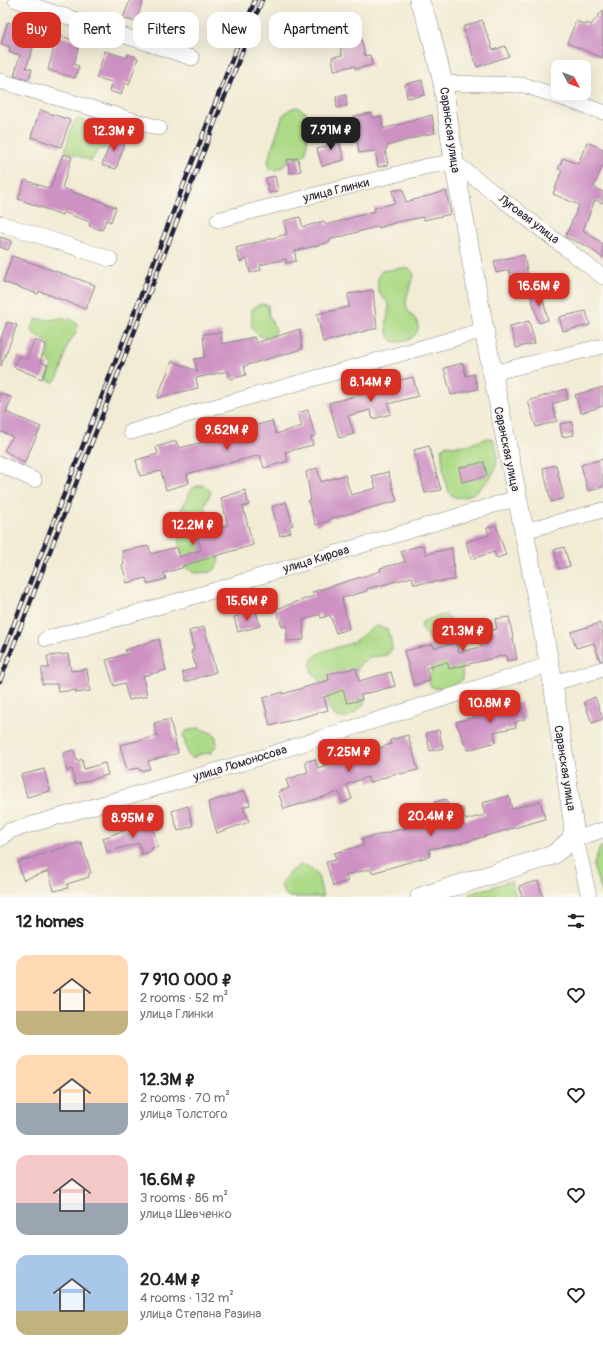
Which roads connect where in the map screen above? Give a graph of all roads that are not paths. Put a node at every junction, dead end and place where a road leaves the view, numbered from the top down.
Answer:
1 (16, 0) edge
2 (420, 0) edge
3 (192, 58) dead end
4 (0, 81) edge
5 (444, 83) junction
6 (603, 112) edge
7 (159, 128) dead end
8 (454, 162) junction
9 (218, 220) dead end
10 (0, 223) edge
11 (110, 259) dead end
12 (603, 277) edge
13 (484, 330) junction
14 (603, 346) edge
15 (492, 373) junction
16 (131, 432) dead end
17 (0, 464) edge
18 (34, 480) dead end
19 (517, 498) junction
20 (603, 510) edge
21 (524, 531) junction
22 (46, 639) dead end
23 (548, 665) junction
24 (603, 670) edge
25 (553, 683) junction
26 (603, 830) edge
27 (0, 839) edge
28 (571, 840) junction
29 (420, 897) edge
30 (589, 897) edge

1 - 3 street
2 - 5 street, Саранская улица
4 - 7 street
5 - 6 street
5 - 8 street, Саранская улица
8 - 9 street, улица Глинки
8 - 12 street, Луговая улица
8 - 13 street, Саранская улица
10 - 11 street
13 - 15 street, Саранская улица
13 - 16 street
14 - 15 street
15 - 19 street, Саранская улица
17 - 18 street
19 - 21 street, Саранская улица
19 - 22 street, улица Кирова
20 - 21 street
21 - 23 street, Саранская улица
23 - 25 street, Саранская улица
23 - 27 street, улица Ломоносова
24 - 25 street
25 - 28 street, Саранская улица
26 - 28 street
28 - 29 street
28 - 30 street

